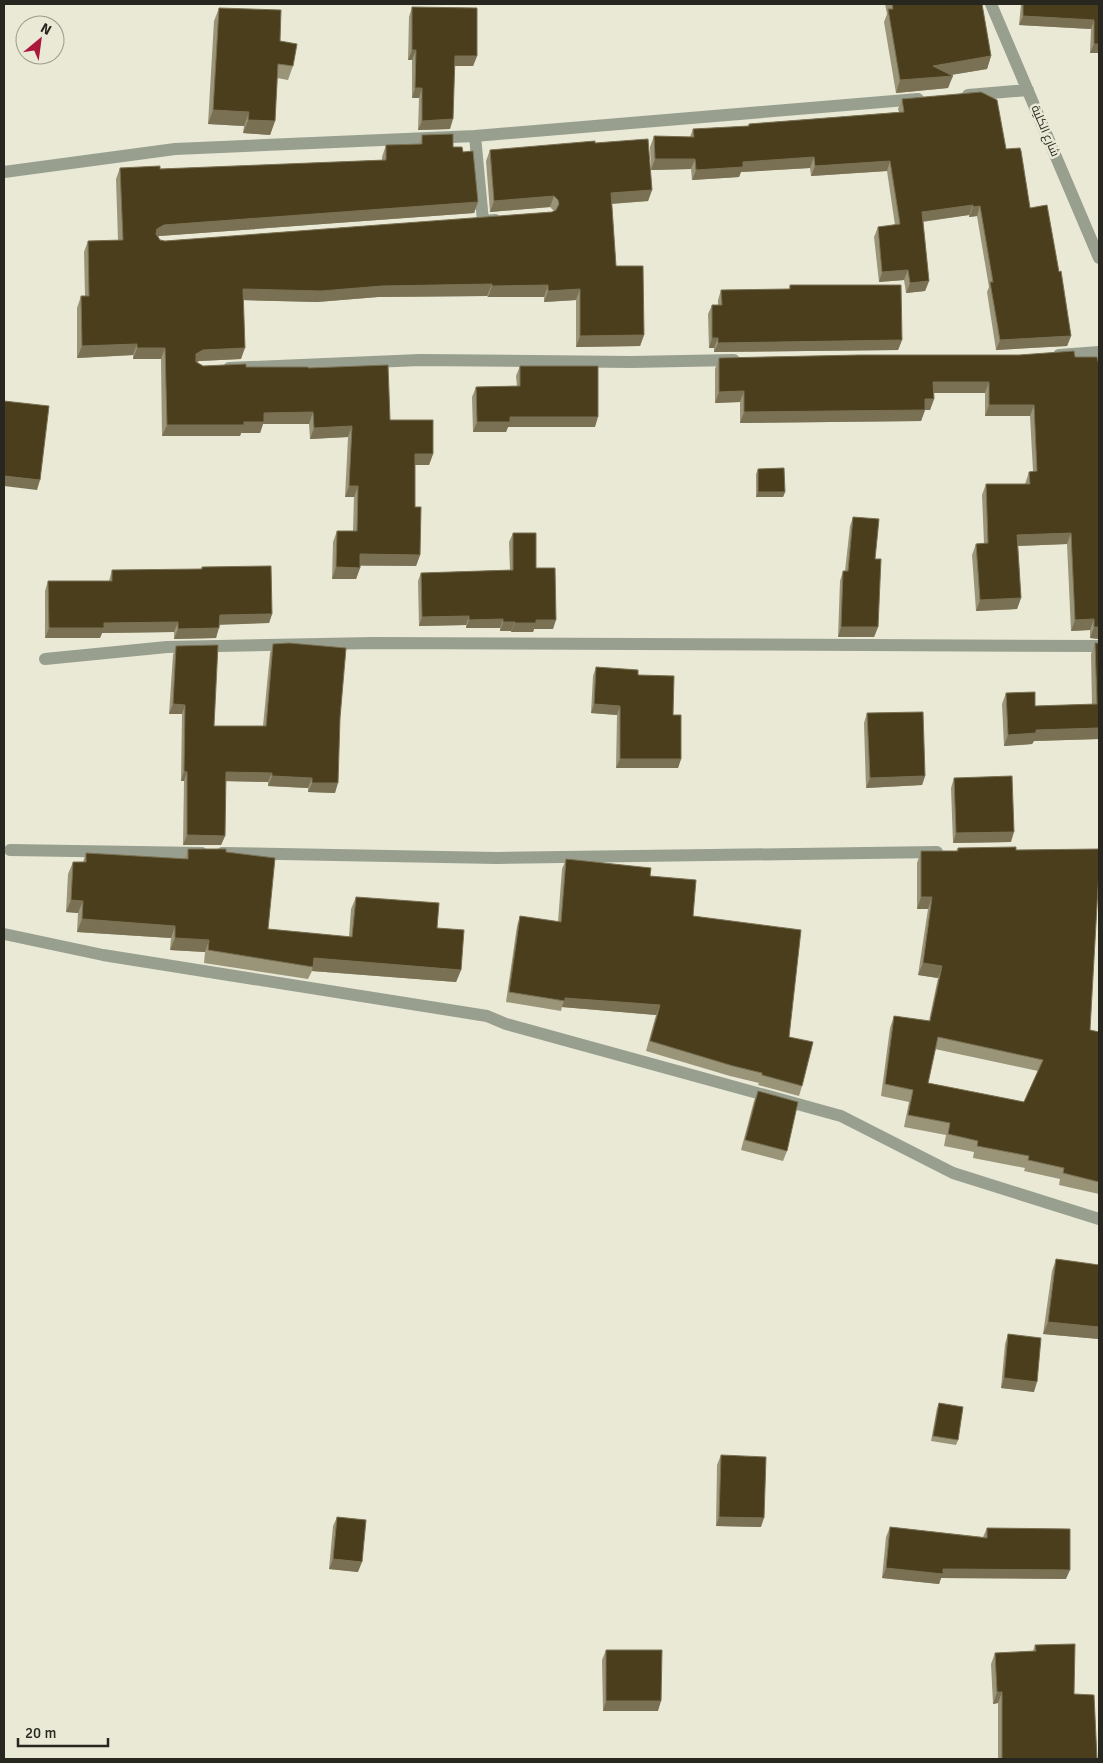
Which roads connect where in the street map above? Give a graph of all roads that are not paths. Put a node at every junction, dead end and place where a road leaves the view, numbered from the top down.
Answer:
1 (991, 4) edge
2 (1028, 90) junction
3 (959, 96) edge
4 (929, 98) edge
5 (475, 136) junction
6 (4, 172) edge
7 (510, 219) edge
8 (1099, 258) edge
9 (1099, 352) edge
10 (1043, 356) edge
11 (748, 360) edge
12 (218, 368) edge
13 (1099, 646) edge
14 (45, 659) dead end
15 (10, 850) dead end
16 (951, 852) edge
17 (4, 934) edge
18 (1099, 1219) edge

1 - 2 street, شارع الكلية
2 - 3 street
2 - 8 street, شارع الكلية
4 - 5 street
5 - 6 street
5 - 7 street
9 - 10 street
11 - 12 street
13 - 14 street
15 - 16 street
17 - 18 street

